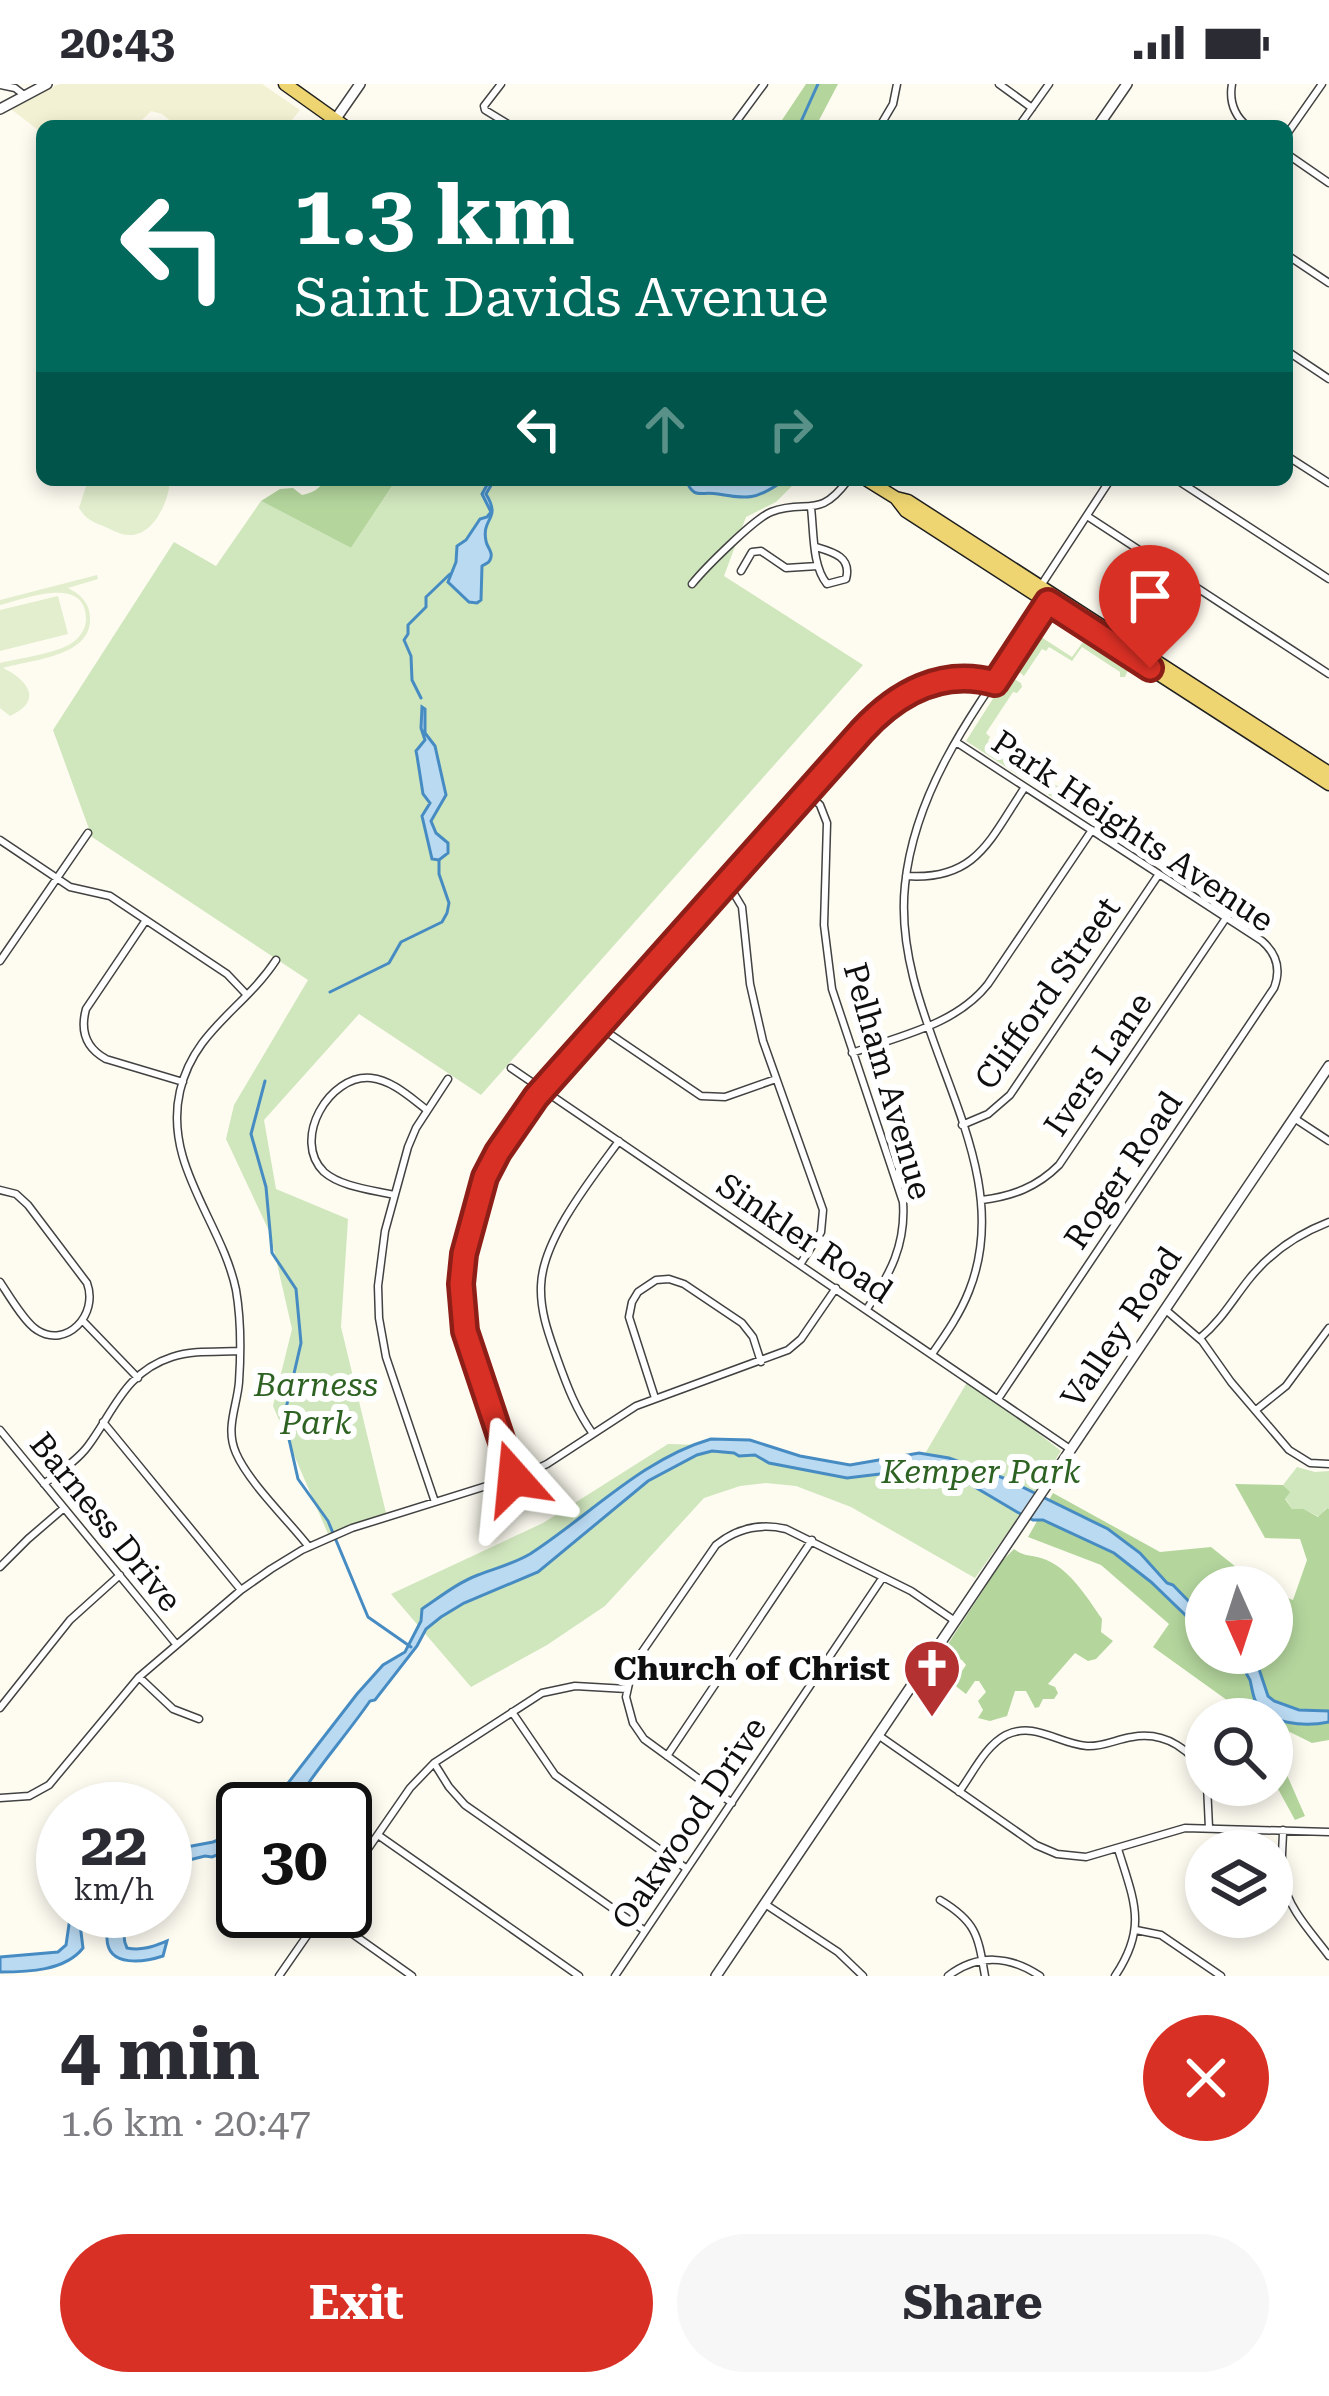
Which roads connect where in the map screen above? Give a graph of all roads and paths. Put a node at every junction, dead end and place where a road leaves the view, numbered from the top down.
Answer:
1 (46, 84) edge
2 (285, 84) edge
3 (360, 84) edge
4 (501, 84) edge
5 (764, 84) edge
6 (897, 84) edge
7 (999, 84) edge
8 (1049, 84) edge
9 (1127, 84) edge
10 (1232, 84) edge
11 (1322, 84) edge
12 (0, 85) edge
13 (24, 95) junction
14 (1032, 107) junction
15 (0, 109) edge
16 (335, 120) edge
17 (341, 120) edge
18 (501, 120) edge
19 (737, 120) edge
20 (883, 120) edge
21 (1023, 120) edge
22 (1101, 120) edge
23 (1242, 120) edge
24 (1293, 125) edge
25 (1293, 158) edge
26 (1329, 183) edge
27 (1293, 259) edge
28 (1329, 284) edge
29 (1293, 356) edge
30 (1329, 379) edge
31 (1293, 460) edge
32 (1329, 483) edge
33 (843, 486) edge
34 (877, 486) edge
35 (1106, 486) edge
36 (1186, 486) edge
37 (812, 508) junction
38 (1087, 516) junction
39 (816, 547) junction
40 (818, 566) junction
41 (741, 571) dead end
42 (1329, 579) edge
43 (692, 584) dead end
44 (1044, 595) junction
45 (1329, 674) edge
46 (995, 683) junction
47 (956, 742) junction
48 (1327, 779) edge
49 (1025, 787) junction
50 (807, 792) junction
51 (1092, 830) junction
52 (88, 832) dead end
53 (0, 840) edge
54 (1159, 874) junction
55 (906, 876) junction
56 (57, 878) junction
57 (727, 882) junction
58 (1226, 917) junction
59 (146, 920) junction
60 (276, 960) dead end
61 (0, 961) edge
62 (1277, 965) joint
63 (247, 995) junction
64 (598, 1026) junction
65 (927, 1026) junction
66 (852, 1053) junction
67 (1329, 1066) edge
68 (511, 1068) dead end
69 (448, 1079) dead end
70 (776, 1079) junction
71 (183, 1082) junction
72 (542, 1090) junction
73 (427, 1110) junction
74 (1294, 1118) junction
75 (962, 1125) junction
76 (619, 1141) junction
77 (1329, 1142) edge
78 (0, 1190) edge
79 (394, 1195) junction
80 (982, 1200) junction
81 (1329, 1222) edge
82 (801, 1264) junction
83 (0, 1282) edge
84 (836, 1288) junction
85 (867, 1309) junction
86 (1165, 1309) junction
87 (83, 1321) junction
88 (1329, 1328) edge
89 (1199, 1338) junction
90 (239, 1352) junction
91 (932, 1354) junction
92 (761, 1362) junction
93 (138, 1378) junction
94 (655, 1398) junction
95 (998, 1399) junction
96 (1255, 1411) junction
97 (103, 1422) junction
98 (0, 1430) edge
99 (592, 1433) junction
100 (9, 1441) junction
101 (0, 1448) edge
102 (1070, 1449) junction
103 (1329, 1464) edge
104 (514, 1478) junction
105 (44, 1484) junction
106 (435, 1502) junction
107 (64, 1508) junction
108 (812, 1540) junction
109 (309, 1547) junction
110 (0, 1567) edge
111 (119, 1575) junction
112 (883, 1576) junction
113 (241, 1590) junction
114 (955, 1621) junction
115 (176, 1644) junction
116 (139, 1677) junction
117 (627, 1689) junction
118 (0, 1708) edge
119 (512, 1712) junction
120 (199, 1719) dead end
121 (878, 1735) junction
122 (1185, 1752) edge
123 (666, 1757) junction
124 (434, 1763) junction
125 (959, 1792) junction
126 (0, 1798) edge
127 (732, 1803) junction
128 (1208, 1806) edge
129 (1209, 1828) junction
130 (1283, 1830) edge
131 (1293, 1830) edge
132 (1329, 1832) edge
133 (378, 1835) junction
134 (372, 1844) edge
135 (1118, 1849) junction
136 (687, 1869) junction
137 (940, 1900) dead end
138 (765, 1904) junction
139 (1293, 1907) edge
140 (1136, 1930) junction
141 (645, 1931) junction
142 (305, 1938) edge
143 (359, 1938) edge
144 (1329, 1956) edge
145 (982, 1960) junction
146 (278, 1976) edge
147 (412, 1976) edge
148 (579, 1976) edge
149 (615, 1976) edge
150 (716, 1976) edge
151 (863, 1976) edge
152 (948, 1976) edge
153 (985, 1976) edge
154 (1040, 1976) edge
155 (1114, 1976) edge
156 (1221, 1976) edge

1 - 13 street
2 - 16 main road
3 - 17 street
4 - 18 street
5 - 19 street
6 - 20 street
7 - 14 street
8 - 14 street
9 - 22 street
10 - 23 street
11 - 24 street
12 - 13 street
13 - 15 street
14 - 21 street
25 - 26 street
27 - 28 street
29 - 30 street
31 - 32 street
33 - 37 street
34 - 44 main road
35 - 38 street
36 - 42 street
37 - 39 street
37 - 43 street
38 - 44 street
38 - 45 street
39 - 40 street
39 - 40 street
40 - 41 street
44 - 46 street
44 - 48 main road
46 - 47 street
46 - 50 street
47 - 49 street, Park Heights Avenue
47 - 55 street
49 - 51 street, Park Heights Avenue
49 - 55 street
50 - 57 street
50 - 66 street, Pelham Avenue
51 - 54 street, Park Heights Avenue
51 - 65 street
52 - 56 street
53 - 56 street
54 - 58 street, Park Heights Avenue
54 - 75 street, Clifford Street
55 - 65 street
56 - 59 street
56 - 61 street
57 - 64 street
57 - 70 street
58 - 62 street, Park Heights Avenue
58 - 80 street, Ivers Lane
59 - 63 street
59 - 71 street
60 - 63 street
62 - 95 street, Roger Road
63 - 71 street
64 - 70 street
64 - 72 street
65 - 66 street
65 - 75 street
66 - 85 street, Pelham Avenue
67 - 74 street, Valley Road
68 - 72 street, Sinkler Road
69 - 73 street
70 - 82 street
71 - 90 street
72 - 76 street, Sinkler Road
72 - 104 street
73 - 79 street
73 - 79 street
74 - 77 street
74 - 86 street, Valley Road
75 - 80 street
76 - 82 street, Sinkler Road
76 - 99 street
78 - 87 street
79 - 106 street
80 - 91 street
81 - 89 street
82 - 84 street, Sinkler Road
83 - 87 street
84 - 85 street, Sinkler Road
84 - 92 street
85 - 91 street, Sinkler Road
86 - 89 street
86 - 102 street, Valley Road
87 - 93 street
88 - 96 street
89 - 96 street
90 - 93 street
90 - 109 street
91 - 95 street, Sinkler Road
92 - 94 street
92 - 94 street
93 - 97 street
94 - 99 street
95 - 102 street, Sinkler Road
96 - 103 street
97 - 105 street
97 - 113 street
98 - 100 street, Barness Drive
99 - 104 street
100 - 101 street
100 - 105 street, Barness Drive
102 - 114 street, Valley Road
104 - 106 street
105 - 107 street, Barness Drive
106 - 109 street
107 - 110 street
107 - 111 street, Barness Drive
108 - 112 street
108 - 117 street
108 - 123 street
109 - 113 street
111 - 115 street, Barness Drive
111 - 118 street
112 - 114 street
112 - 127 street, Oakwood Drive
113 - 115 street
114 - 121 street, Valley Road
115 - 116 street
116 - 120 street
116 - 126 street
117 - 119 street
117 - 123 street
119 - 124 street
119 - 136 street
121 - 125 street
121 - 138 street, Valley Road
122 - 125 street
123 - 127 street
124 - 133 street
124 - 141 street
125 - 135 street
127 - 136 street, Oakwood Drive
128 - 129 street
129 - 130 street
129 - 135 street
131 - 132 street
133 - 134 street
133 - 148 street
135 - 140 street
136 - 141 street, Oakwood Drive
137 - 145 street
138 - 150 street, Valley Road
138 - 151 street
139 - 144 street
140 - 155 street
140 - 156 street
141 - 149 street, Oakwood Drive
142 - 146 street
143 - 147 street
145 - 152 street
145 - 153 street
145 - 154 street

